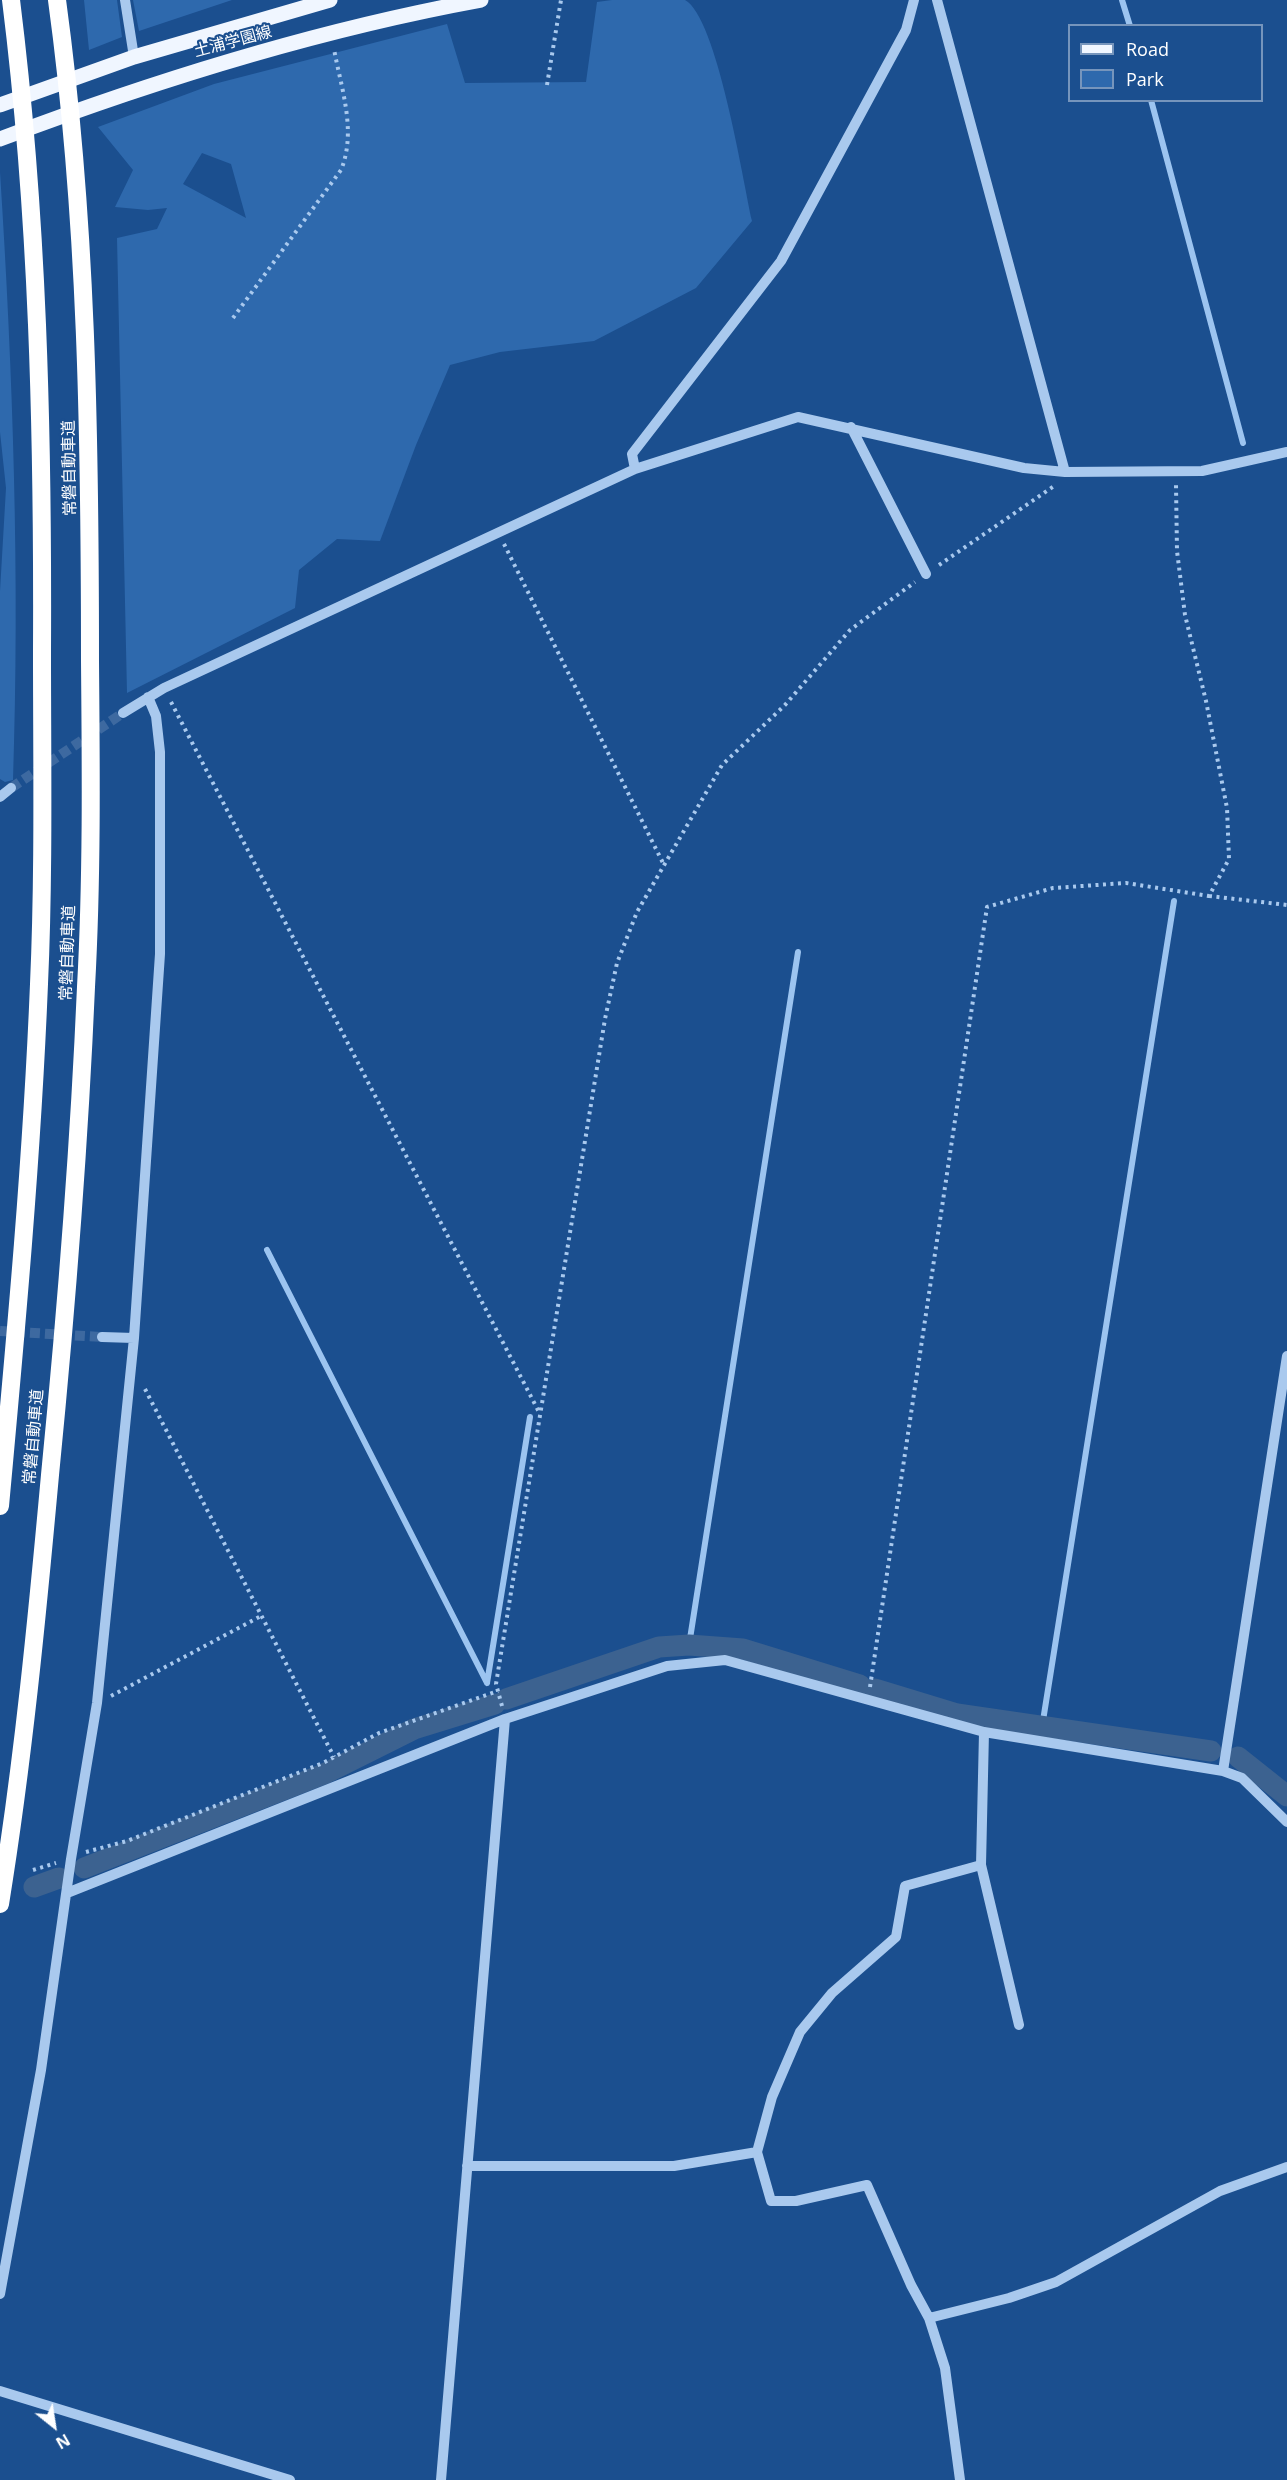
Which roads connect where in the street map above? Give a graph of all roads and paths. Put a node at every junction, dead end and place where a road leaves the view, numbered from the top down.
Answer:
1 (11, 0) edge
2 (57, 0) edge
3 (126, 0) edge
4 (330, 0) edge
5 (481, 0) edge
6 (561, 0) edge
7 (914, 0) edge
8 (937, 0) edge
9 (332, 34) junction
10 (134, 57) junction
11 (547, 85) dead end
12 (0, 105) edge
13 (0, 139) edge
14 (233, 318) dead end
15 (851, 427) junction
16 (1287, 452) edge
17 (635, 469) junction
18 (1065, 472) junction
19 (1176, 472) junction
20 (497, 531) junction
21 (926, 574) junction
22 (164, 688) junction
23 (148, 697) junction
24 (123, 713) tunnel mouth
25 (11, 788) tunnel mouth
26 (0, 797) edge
27 (663, 863) junction
28 (1209, 896) junction
29 (1287, 905) edge
30 (102, 1337) tunnel mouth
31 (134, 1338) junction
32 (1287, 1356) edge
33 (132, 1363) junction
34 (540, 1415) junction
35 (0, 1506) edge
36 (261, 1616) junction
37 (498, 1691) junction
38 (868, 1700) junction
39 (97, 1703) junction
40 (505, 1719) junction
41 (984, 1732) junction
42 (334, 1757) junction
43 (1223, 1771) junction
44 (1287, 1822) edge
45 (71, 1858) junction
46 (981, 1865) junction
47 (33, 1870) dead end
48 (67, 1893) junction
49 (0, 1904) edge
50 (1019, 2025) dead end
51 (757, 2152) junction
52 (467, 2166) junction
53 (1287, 2167) edge
54 (0, 2294) edge
55 (929, 2318) junction
56 (0, 2392) edge
57 (290, 2480) edge
58 (441, 2480) edge
59 (960, 2480) edge

1 - 35 highway, 常磐自動車道
2 - 49 highway, 常磐自動車道
3 - 10 street
4 - 10 main road, 土浦学園線
5 - 9 main road, 土浦学園線
6 - 11 path
7 - 17 street
8 - 18 street
9 - 13 main road, 土浦学園線
9 - 14 path
10 - 12 main road, 土浦学園線
15 - 17 street
15 - 18 street
15 - 21 street
16 - 19 street
17 - 20 street
18 - 19 street
18 - 21 path
19 - 28 path
20 - 22 street
20 - 27 path
21 - 27 path
22 - 23 street
22 - 34 path
23 - 24 street
23 - 31 street
25 - 26 street
27 - 34 path
28 - 29 path
28 - 38 path
30 - 31 street
31 - 33 street
32 - 43 street
33 - 36 path
33 - 39 street
34 - 37 path
36 - 39 path
36 - 42 path
37 - 40 path
37 - 42 path
38 - 40 street
38 - 41 street
39 - 45 street
40 - 48 street
40 - 52 street
41 - 43 street
41 - 46 street
42 - 45 path
43 - 44 street
45 - 47 path
45 - 48 street
46 - 50 street
46 - 51 street
48 - 54 street
51 - 52 street
51 - 55 street
52 - 58 street
53 - 55 street
55 - 59 street
56 - 57 street

